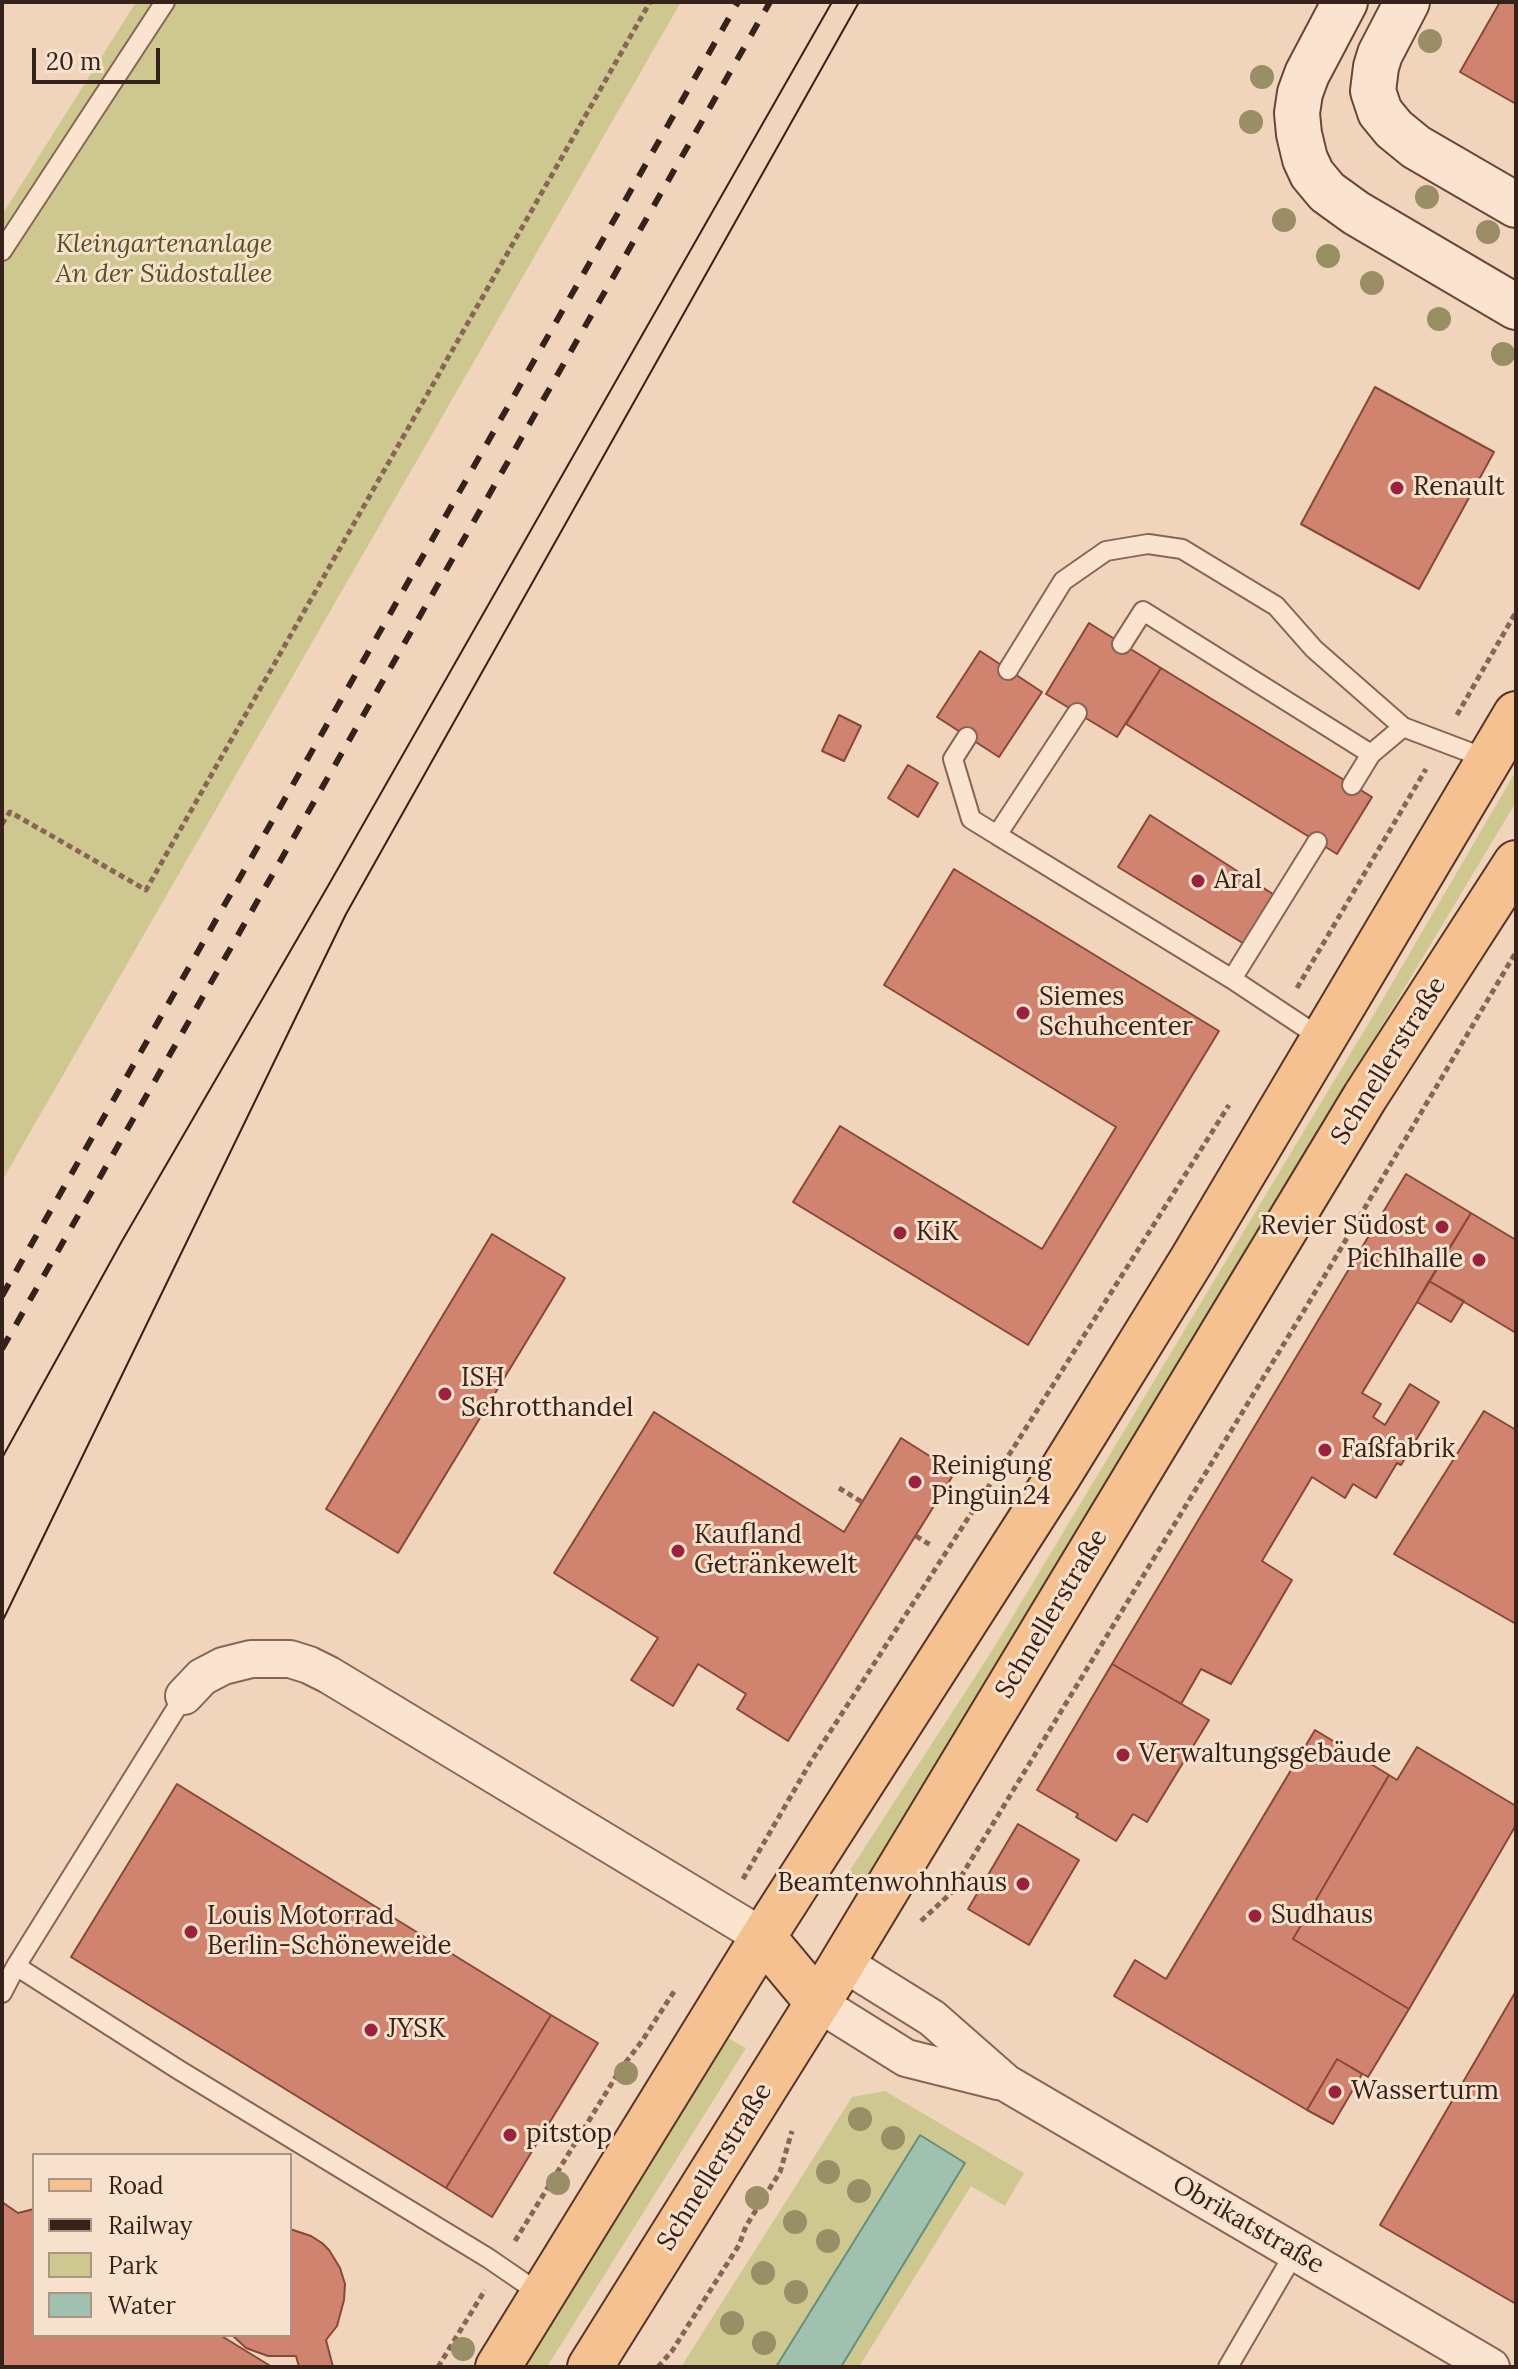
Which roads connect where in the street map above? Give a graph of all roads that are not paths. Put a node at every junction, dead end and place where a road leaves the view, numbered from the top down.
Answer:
1 (165, 2) edge
2 (1345, 2) edge
3 (1407, 2) edge
4 (1516, 205) edge
5 (2, 251) edge
6 (1516, 307) edge
7 (1122, 644) dead end
8 (1008, 670) dead end
9 (1077, 713) dead end
10 (1516, 714) edge
11 (1403, 727) junction
12 (967, 737) dead end
13 (1371, 754) junction
14 (1490, 760) junction
15 (1352, 785) dead end
16 (997, 835) junction
17 (1317, 842) dead end
18 (1516, 863) edge
19 (1232, 979) junction
20 (1324, 1040) junction
21 (184, 1696) joint
22 (763, 1937) junction
23 (842, 1962) junction
24 (16, 1966) junction
25 (2, 1993) edge
26 (818, 2003) junction
27 (1006, 2083) junction
28 (1295, 2252) junction
29 (542, 2295) junction
30 (498, 2367) edge
31 (590, 2367) edge
32 (1228, 2367) edge
33 (1491, 2367) edge

1 - 5 lane
2 - 6 main road
3 - 4 main road
7 - 13 lane
8 - 11 lane
9 - 16 lane
10 - 14 main road
11 - 13 lane
11 - 14 lane
12 - 16 lane
13 - 15 lane
14 - 20 main road
16 - 19 lane
17 - 19 lane
18 - 23 main road, Schnellerstraße
19 - 20 lane
20 - 22 main road
21 - 22 street
21 - 24 lane
22 - 23 main road
22 - 26 main road
22 - 29 main road
23 - 26 main road, Schnellerstraße
23 - 27 street, Obrikatstraße
24 - 25 lane
24 - 29 lane
26 - 27 street, Obrikatstraße
26 - 31 main road, Schnellerstraße
27 - 28 street, Obrikatstraße
28 - 32 lane
28 - 33 street, Obrikatstraße
29 - 30 main road

